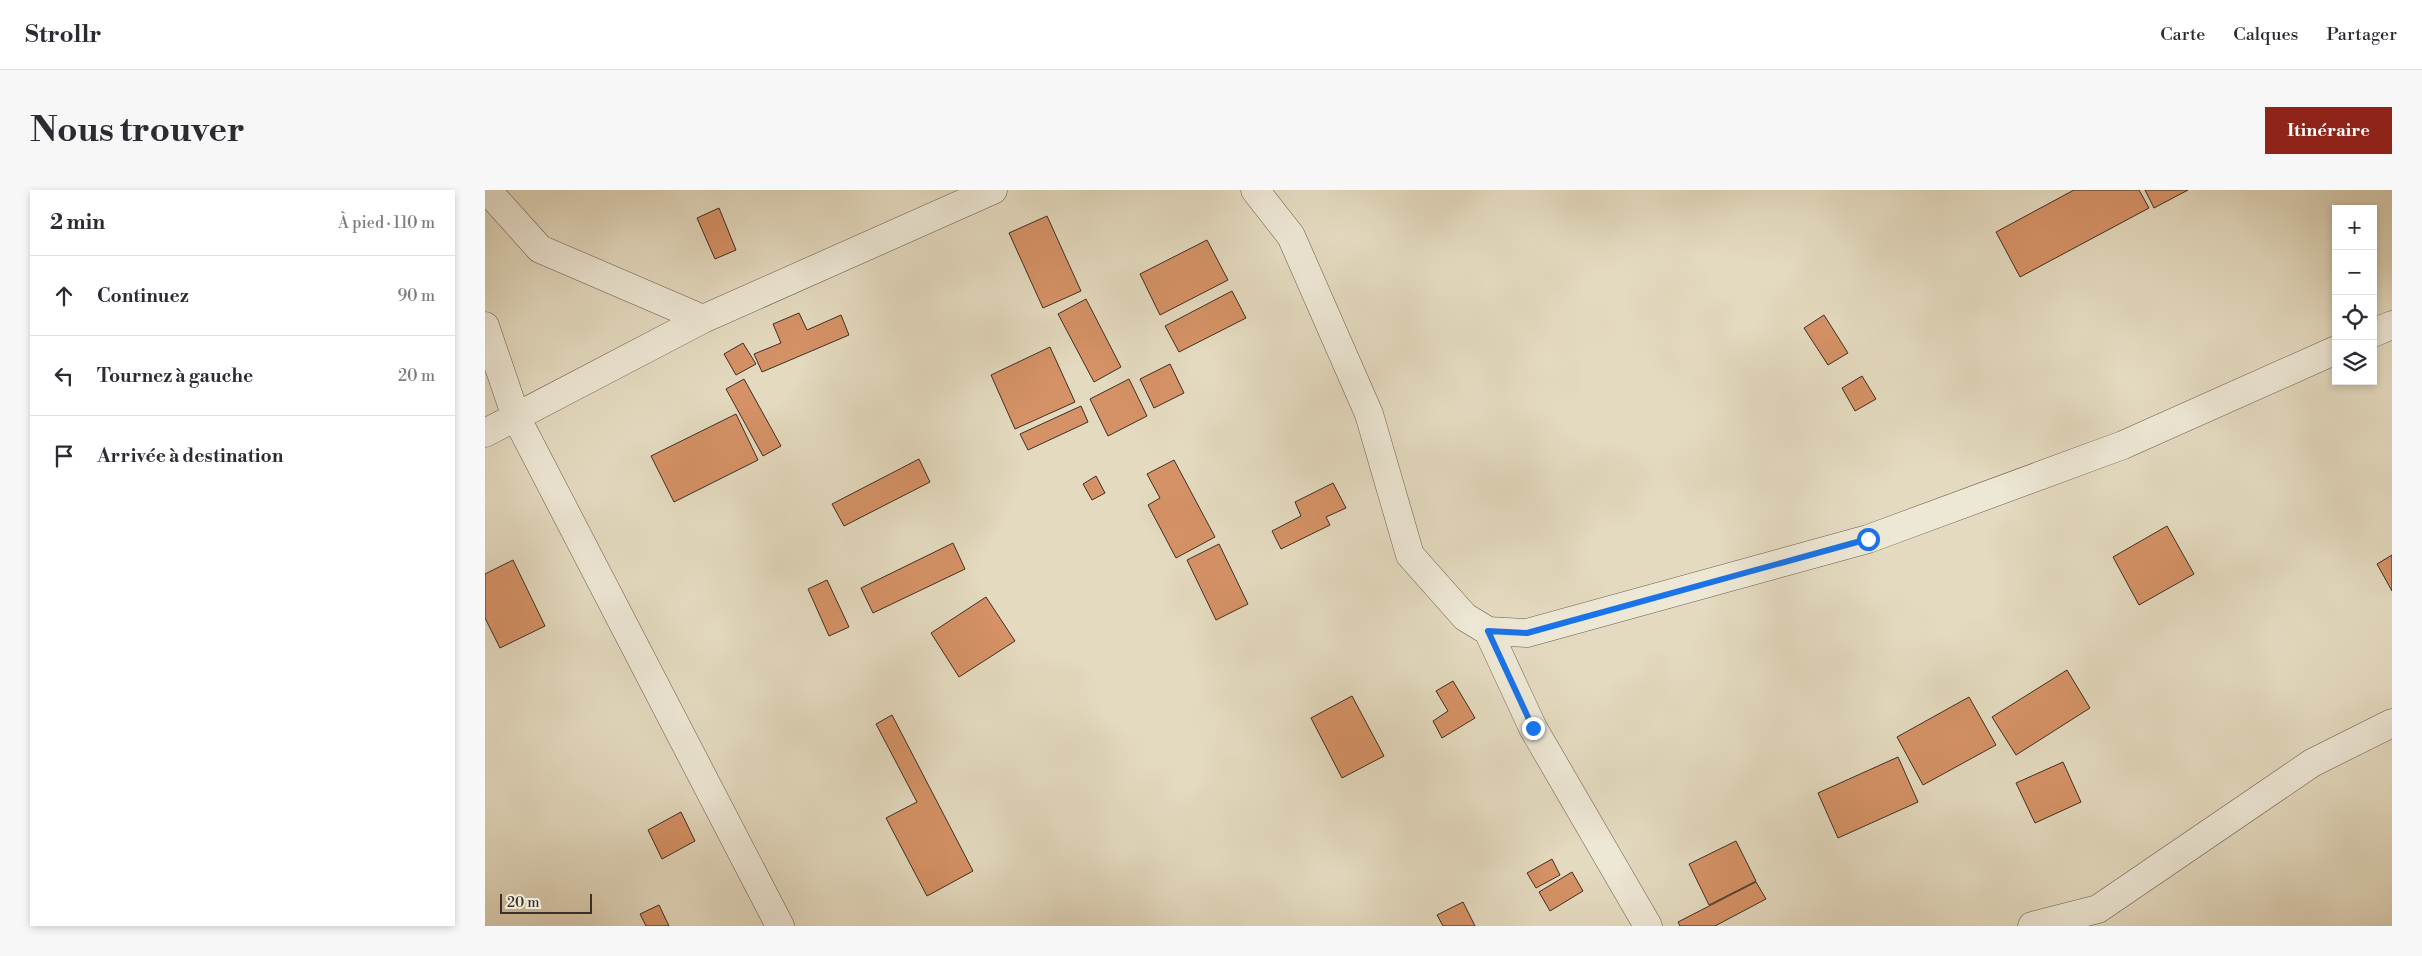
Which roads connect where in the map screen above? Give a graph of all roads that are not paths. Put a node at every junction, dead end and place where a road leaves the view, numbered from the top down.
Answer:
1 (487, 190) edge
2 (993, 190) edge
3 (1255, 190) edge
4 (703, 319) junction
5 (2392, 325) edge
6 (485, 326) edge
7 (2377, 331) edge
8 (2332, 352) edge
9 (516, 417) junction
10 (485, 433) edge
11 (1488, 631) junction
12 (2392, 723) edge
13 (781, 926) edge
14 (1648, 926) edge
15 (2032, 926) edge

1 - 4 street
2 - 4 street
3 - 11 street
4 - 9 street
5 - 7 street
6 - 9 street
8 - 11 street
9 - 10 street
9 - 13 street
11 - 14 street
12 - 15 street

